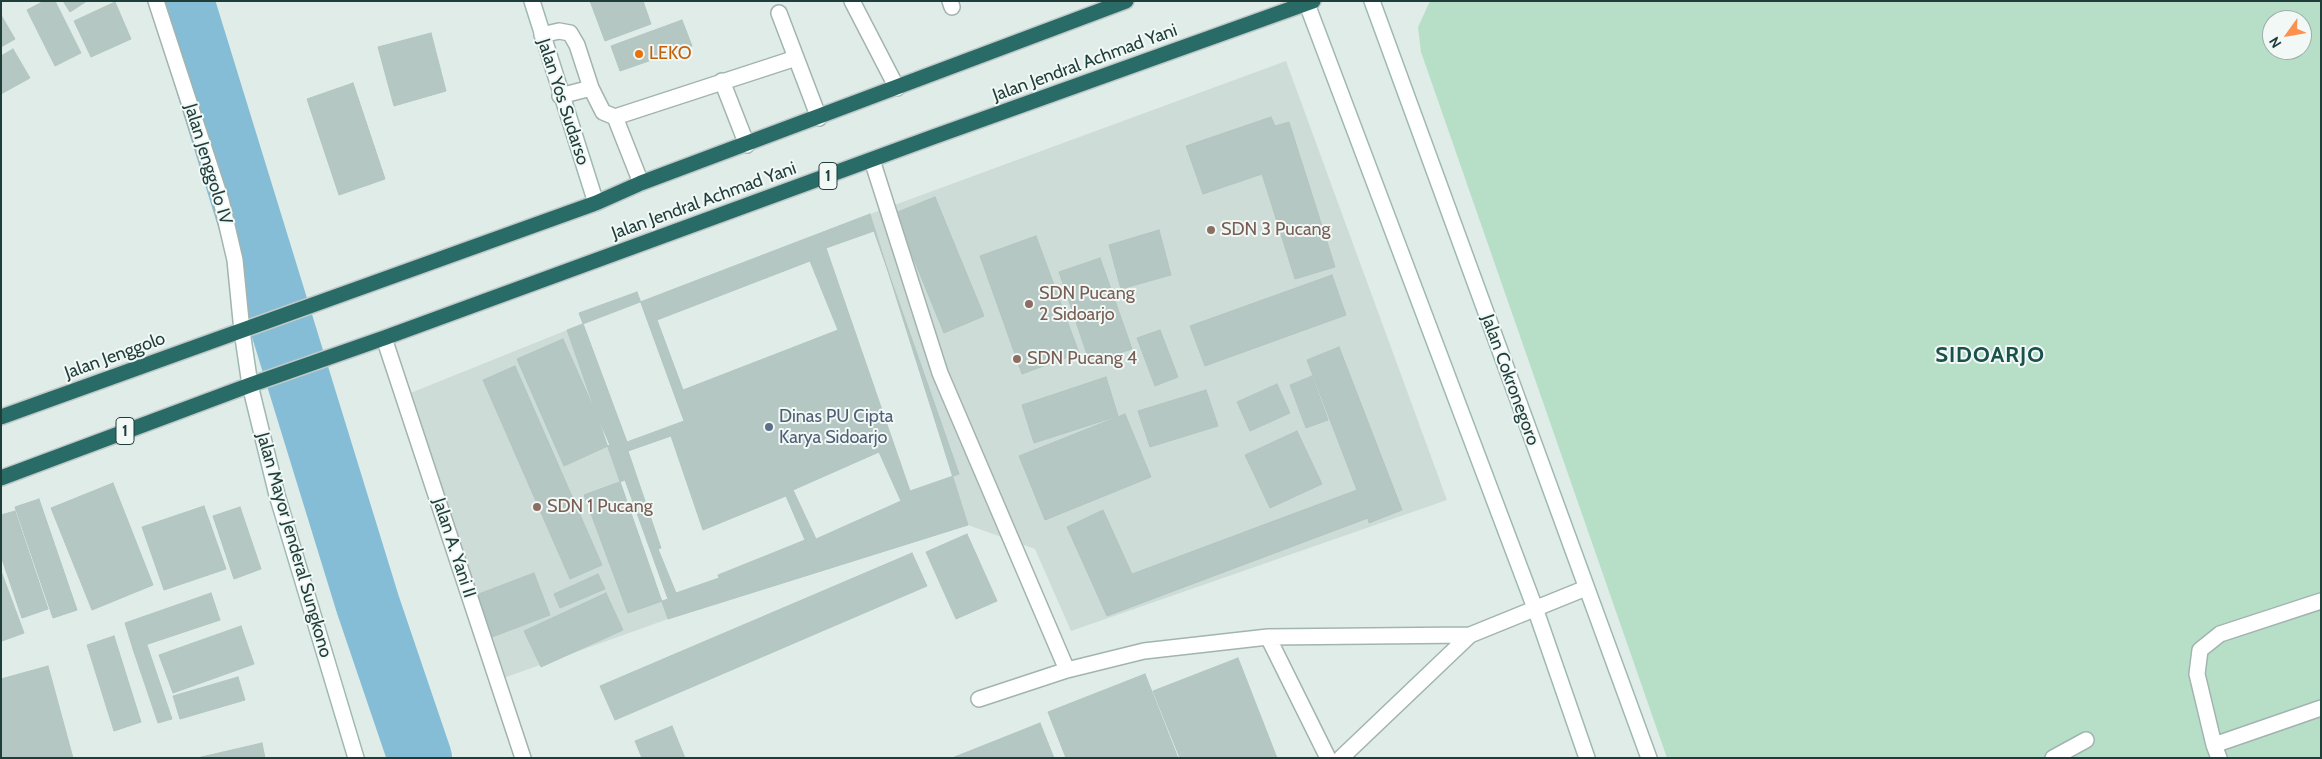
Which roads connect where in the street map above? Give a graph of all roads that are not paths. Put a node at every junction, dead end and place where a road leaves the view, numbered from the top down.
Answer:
1 (156, 1) edge
2 (532, 1) edge
3 (852, 1) edge
4 (1126, 1) edge
5 (1372, 1) edge
6 (1310, 2) edge
7 (1110, 4) edge
8 (779, 13) dead end
9 (542, 34) junction
10 (796, 58) junction
11 (722, 81) junction
12 (590, 88) junction
13 (897, 88) junction
14 (560, 96) junction
15 (615, 117) junction
16 (819, 118) junction
17 (747, 145) junction
18 (872, 160) junction
19 (641, 182) junction
20 (596, 203) junction
21 (242, 330) junction
22 (384, 338) junction
23 (250, 385) junction
24 (1, 417) edge
25 (1, 478) edge
26 (1586, 588) junction
27 (2321, 601) edge
28 (1535, 608) junction
29 (1470, 635) junction
30 (1268, 637) junction
31 (1067, 670) junction
32 (979, 699) dead end
33 (2321, 708) edge
34 (2086, 740) dead end
35 (2216, 751) edge
36 (356, 758) edge
37 (522, 758) edge
38 (1328, 758) edge
39 (1341, 758) edge
40 (1587, 758) edge
41 (1649, 758) edge
42 (2054, 758) edge

1 - 21 street, Jalan Jenggolo IV
2 - 9 street, Jalan Yos Sudarso
3 - 13 street
4 - 7 highway, Jalan Jendral Achmad Yani
5 - 26 street, Jalan Cokronegoro
6 - 18 highway, Jalan Jendral Achmad Yani / 1
6 - 28 street
7 - 13 highway, Jalan Jendral Achmad Yani
8 - 10 street
9 - 12 street
9 - 14 street, Jalan Yos Sudarso
10 - 11 street
10 - 16 street
11 - 15 street
11 - 17 street
12 - 14 street
12 - 15 street
13 - 16 highway, Jalan Jendral Achmad Yani
14 - 20 street, Jalan Yos Sudarso
15 - 19 street
16 - 17 highway, Jalan Jendral Achmad Yani
17 - 19 highway, Jalan Jendral Achmad Yani
18 - 22 highway, Jalan Jendral Achmad Yani / 1
18 - 31 street
19 - 20 highway, Jalan Jendral Achmad Yani
20 - 21 highway, Jalan Jendral Achmad Yani
21 - 23 street, Jalan Mayor Jenderal Sungkono
21 - 24 highway, Jalan Jenggolo
22 - 23 highway, Jalan Jendral Achmad Yani / 1
22 - 37 street, Jalan A. Yani II
23 - 25 highway, 1
23 - 36 street, Jalan Mayor Jenderal Sungkono
26 - 28 street
26 - 41 street, Jalan Cokronegoro
27 - 35 street
28 - 29 street
28 - 40 street
29 - 30 street
29 - 39 street
30 - 31 street
30 - 38 street
31 - 32 street
33 - 35 street
34 - 42 street

